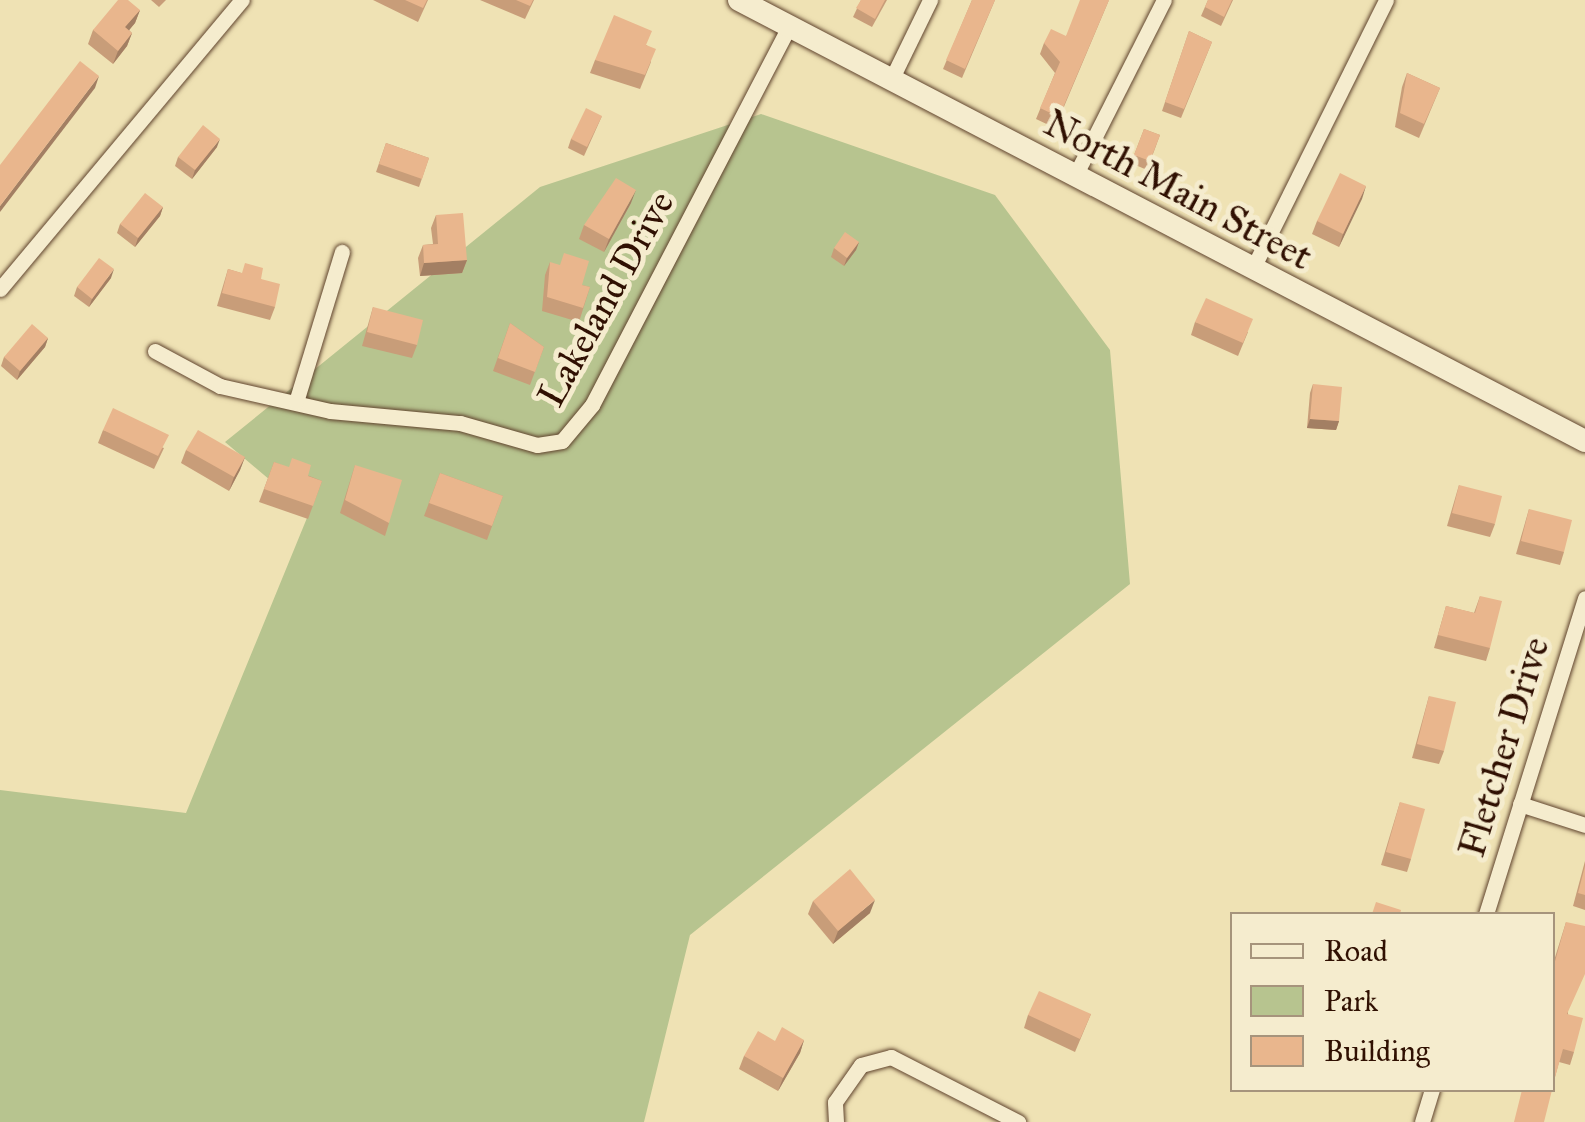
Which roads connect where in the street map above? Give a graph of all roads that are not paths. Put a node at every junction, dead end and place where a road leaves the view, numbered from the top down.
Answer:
1 (242, 0) edge
2 (739, 0) edge
3 (930, 0) edge
4 (1164, 0) edge
5 (1386, 0) edge
6 (788, 26) junction
7 (892, 78) junction
8 (1075, 176) junction
9 (342, 252) dead end
10 (1252, 268) junction
11 (0, 289) edge
12 (155, 352) dead end
13 (296, 402) junction
14 (1585, 441) edge
15 (1585, 598) edge
16 (1520, 804) junction
17 (1585, 825) edge
18 (1487, 912) edge
19 (1431, 1092) edge
20 (836, 1122) edge
21 (1018, 1122) edge
22 (1422, 1122) edge

1 - 11 street
2 - 6 street, North Main Street
3 - 7 street
4 - 8 street
5 - 10 street
6 - 7 street, North Main Street
6 - 13 street, Lakeland Drive
7 - 8 street, North Main Street
8 - 10 street, North Main Street
9 - 13 street
10 - 14 street, North Main Street
12 - 13 street, Lakeland Drive
15 - 16 street, Fletcher Drive
16 - 17 street
16 - 18 street, Fletcher Drive
19 - 22 street
20 - 21 street

